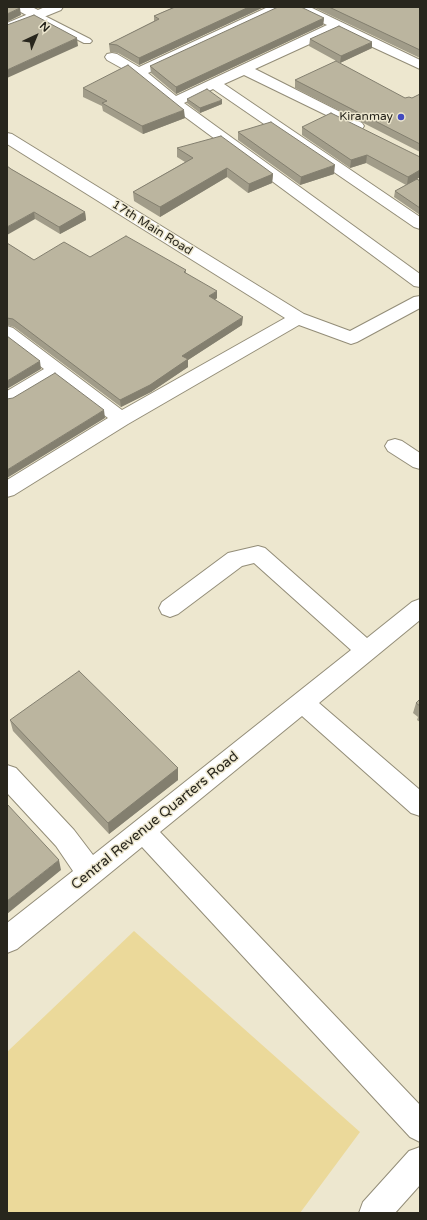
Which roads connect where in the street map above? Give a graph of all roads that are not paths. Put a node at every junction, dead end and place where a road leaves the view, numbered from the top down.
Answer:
1 (22, 7) edge
2 (56, 7) edge
3 (279, 7) edge
4 (300, 7) edge
5 (37, 15) junction
6 (337, 26) junction
7 (7, 28) edge
8 (86, 41) dead end
9 (112, 57) dead end
10 (420, 65) edge
11 (244, 69) junction
12 (139, 72) junction
13 (213, 83) junction
14 (174, 102) junction
15 (371, 134) edge
16 (7, 137) edge
17 (420, 224) edge
18 (420, 282) edge
19 (420, 301) edge
20 (298, 318) junction
21 (7, 332) edge
22 (57, 370) junction
23 (7, 399) edge
24 (121, 419) junction
25 (395, 446) dead end
26 (420, 462) edge
27 (7, 490) edge
28 (170, 608) dead end
29 (416, 612) edge
30 (367, 651) junction
31 (303, 703) junction
32 (7, 776) edge
33 (420, 805) edge
34 (143, 831) junction
35 (90, 873) junction
36 (7, 940) edge
37 (420, 1126) edge
38 (420, 1162) edge
39 (374, 1213) edge

1 - 5 street
2 - 5 street
3 - 12 street
4 - 6 street
5 - 7 street
5 - 8 lane
6 - 10 street
6 - 11 street
9 - 12 street
11 - 13 street
11 - 15 street
12 - 14 street
13 - 14 street
13 - 17 street
14 - 18 street
16 - 20 street, 17th Main Road
19 - 20 street, 17th Main Road
20 - 24 street
21 - 22 street
22 - 23 street
22 - 24 street
24 - 27 street
25 - 26 street
28 - 30 street
29 - 30 street, Central Revenue Quarters Road
30 - 31 street, Central Revenue Quarters Road
31 - 33 street
31 - 34 street, Central Revenue Quarters Road
32 - 35 street
34 - 35 street, Central Revenue Quarters Road
34 - 37 street
35 - 36 street, Central Revenue Quarters Road
38 - 39 street

